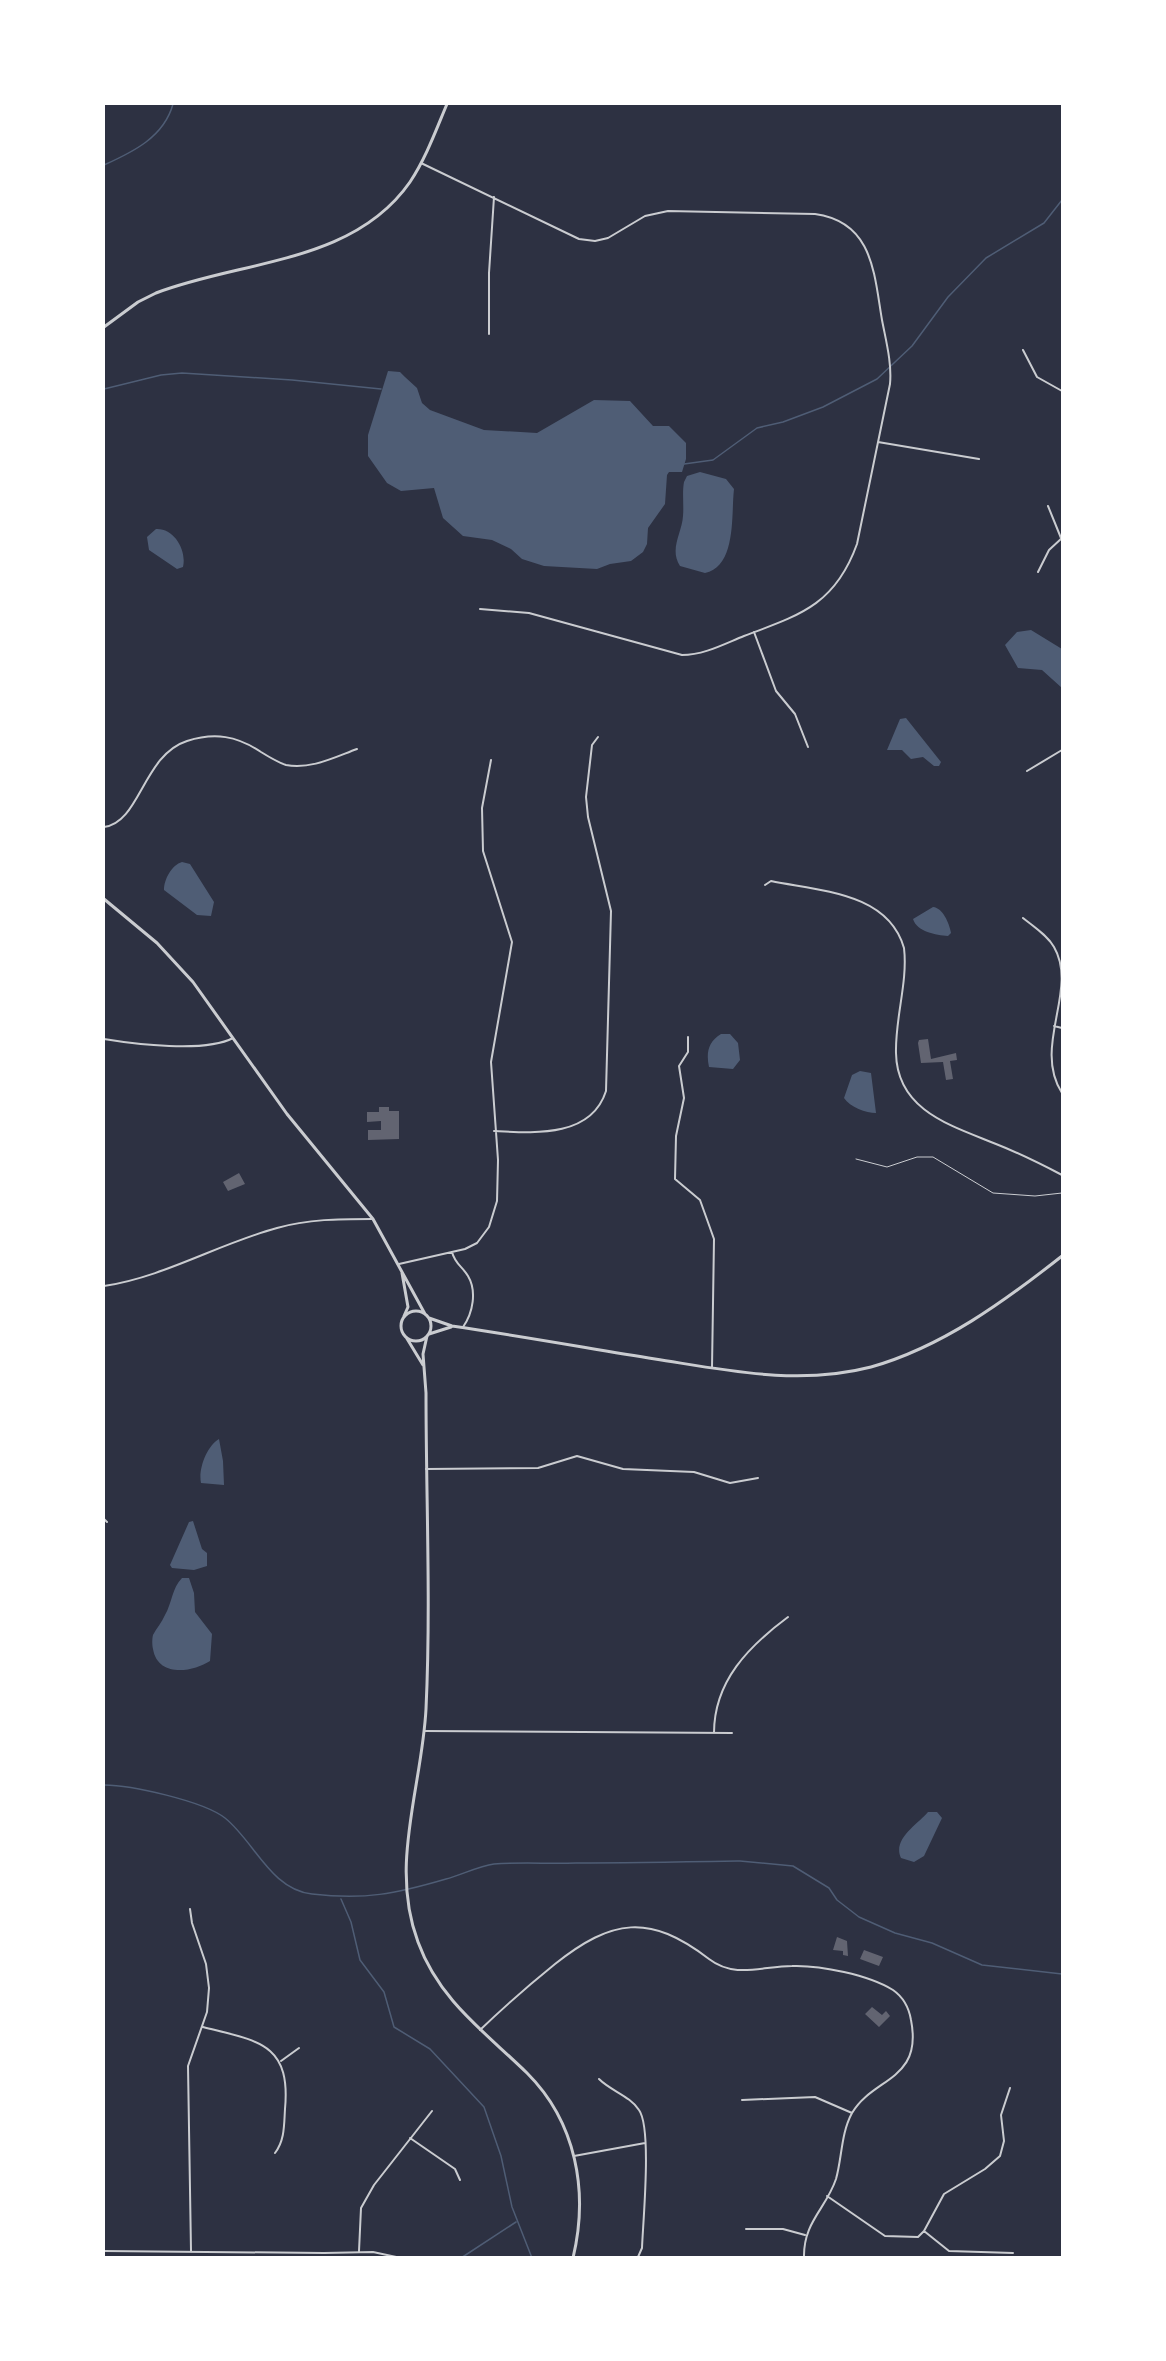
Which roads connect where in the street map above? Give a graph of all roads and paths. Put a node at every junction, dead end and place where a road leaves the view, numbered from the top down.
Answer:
1 (447, 104) edge
2 (421, 163) junction
3 (494, 198) junction
4 (104, 327) edge
5 (489, 334) dead end
6 (1023, 350) dead end
7 (1062, 391) edge
8 (878, 442) junction
9 (979, 459) dead end
10 (1048, 506) dead end
11 (1062, 538) edge
12 (1038, 572) dead end
13 (480, 609) dead end
14 (754, 632) junction
15 (598, 737) dead end
16 (808, 747) dead end
17 (357, 749) dead end
18 (1062, 750) edge
19 (491, 760) dead end
20 (1027, 771) dead end
21 (104, 827) edge
22 (765, 885) dead end
23 (104, 899) edge
24 (1023, 918) dead end
25 (1054, 1026) junction
26 (1062, 1028) edge
27 (688, 1037) dead end
28 (233, 1038) junction
29 (104, 1039) edge
30 (1062, 1093) edge
31 (494, 1131) junction
32 (856, 1159) dead end
33 (1062, 1175) edge
34 (1062, 1193) edge
35 (373, 1218) junction
36 (452, 1252) junction
37 (1062, 1256) edge
38 (399, 1264) junction
39 (402, 1271) junction
40 (104, 1286) edge
41 (425, 1314) junction
42 (404, 1318) junction
43 (429, 1318) junction
44 (452, 1326) junction
45 (462, 1328) junction
46 (428, 1335) junction
47 (405, 1336) junction
48 (423, 1367) junction
49 (712, 1368) junction
50 (426, 1470) junction
51 (758, 1478) dead end
52 (104, 1519) edge
53 (107, 1522) dead end
54 (788, 1617) dead end
55 (424, 1731) junction
56 (714, 1733) junction
57 (732, 1733) dead end
58 (190, 1909) dead end
59 (203, 2027) junction
60 (480, 2030) junction
61 (299, 2048) dead end
62 (281, 2061) junction
63 (599, 2079) dead end
64 (1010, 2088) dead end
65 (742, 2100) dead end
66 (432, 2111) dead end
67 (852, 2113) junction
68 (410, 2138) junction
69 (645, 2143) junction
70 (275, 2153) dead end
71 (574, 2156) junction
72 (460, 2180) dead end
73 (827, 2196) junction
74 (746, 2229) dead end
75 (924, 2231) junction
76 (805, 2235) junction
77 (104, 2251) edge
78 (191, 2251) junction
79 (359, 2251) junction
80 (1013, 2253) dead end
81 (638, 2257) edge
82 (401, 2258) edge
83 (573, 2258) edge
84 (804, 2258) edge

1 - 2 street
2 - 3 street
2 - 4 street
3 - 5 street
3 - 8 street
6 - 7 street
8 - 9 street
8 - 14 street
10 - 11 street
11 - 12 street
13 - 14 street
14 - 16 street
15 - 31 street
17 - 21 street
18 - 20 street
19 - 31 street
22 - 33 street
23 - 28 street
24 - 25 street
25 - 26 street
25 - 30 street
27 - 49 street
28 - 29 street
28 - 35 street
31 - 36 street
32 - 34 lane
35 - 38 street
35 - 40 street
36 - 38 street
36 - 45 street
37 - 49 street
38 - 39 street
39 - 41 street
39 - 42 street
41 - 42 street
41 - 43 street
42 - 47 street
43 - 44 street
43 - 46 street
44 - 45 street
44 - 46 street
45 - 49 street
46 - 47 street
46 - 48 street
47 - 48 street
48 - 50 street
50 - 51 street
50 - 55 street
52 - 53 street
54 - 56 street
55 - 56 street
55 - 60 street
56 - 57 street
58 - 59 street
59 - 62 street
59 - 78 street
60 - 67 street
60 - 71 street
61 - 62 street
62 - 70 street
63 - 69 street
64 - 75 street
65 - 67 street
66 - 68 street
67 - 73 street
68 - 72 street
68 - 79 street
69 - 71 street
69 - 81 street
71 - 83 street
73 - 75 street
73 - 76 street
74 - 76 street
75 - 80 street
76 - 84 street
77 - 78 street
78 - 79 street
79 - 82 street

